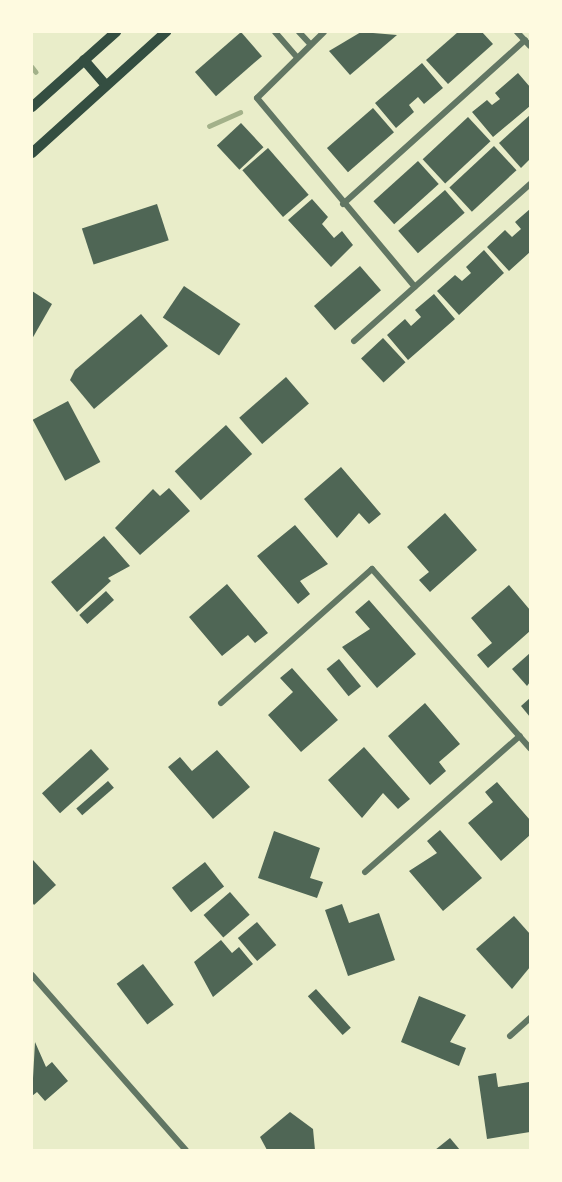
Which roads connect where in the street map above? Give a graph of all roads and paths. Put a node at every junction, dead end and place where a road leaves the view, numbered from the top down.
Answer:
1 (116, 32) edge
2 (166, 32) edge
3 (275, 32) edge
4 (299, 32) edge
5 (324, 32) edge
6 (517, 32) edge
7 (525, 40) junction
8 (310, 44) junction
9 (530, 46) edge
10 (296, 56) junction
11 (84, 60) junction
12 (106, 85) junction
13 (32, 107) edge
14 (32, 153) edge
15 (530, 184) edge
16 (343, 204) junction
17 (415, 286) junction
18 (354, 341) dead end
19 (221, 703) dead end
20 (520, 736) junction
21 (530, 748) edge
22 (365, 872) dead end
23 (32, 975) edge
24 (530, 1018) edge
25 (510, 1036) dead end
26 (186, 1150) edge

1 - 11 main road
2 - 12 main road
3 - 10 street
4 - 8 street
5 - 8 street
6 - 7 street
7 - 9 street
7 - 16 street
8 - 10 street
10 - 16 street
11 - 12 main road
11 - 13 main road
12 - 14 main road
15 - 17 street
16 - 17 street
17 - 18 street
19 - 20 street
20 - 21 street
20 - 22 street
23 - 26 street
24 - 25 street

